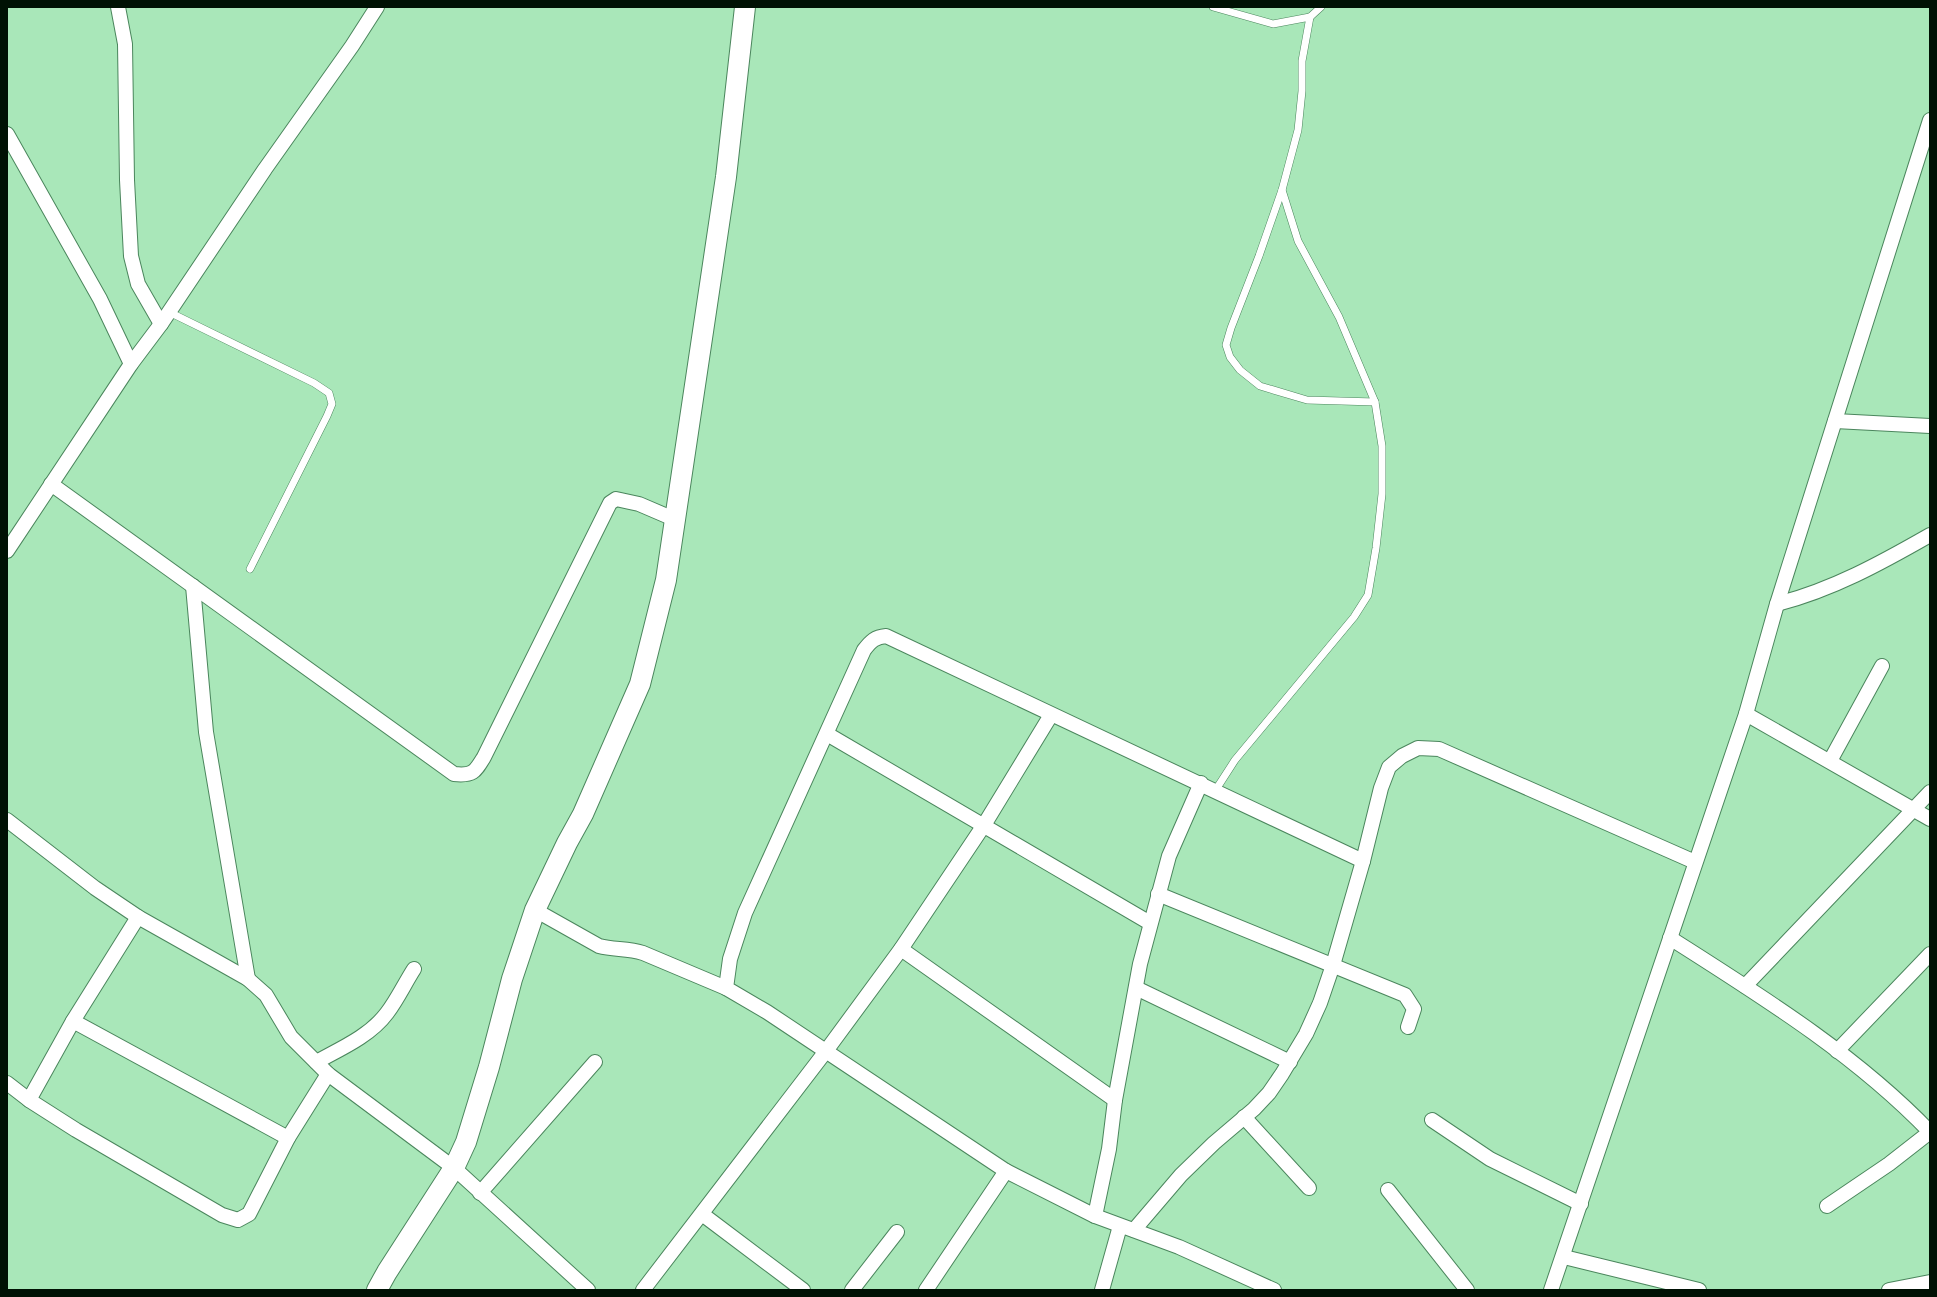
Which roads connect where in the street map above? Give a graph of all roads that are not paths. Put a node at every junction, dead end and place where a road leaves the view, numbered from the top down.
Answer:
1 (118, 7) edge
2 (377, 7) edge
3 (742, 7) edge
4 (1213, 7) edge
5 (1321, 7) edge
6 (1310, 17) junction
7 (1930, 120) edge
8 (7, 134) edge
9 (1282, 190) junction
10 (169, 312) junction
11 (161, 324) junction
12 (131, 364) junction
13 (1375, 402) junction
14 (1835, 421) junction
15 (1930, 426) edge
16 (51, 484) junction
17 (674, 519) junction
18 (1930, 535) edge
19 (7, 551) edge
20 (250, 569) dead end
21 (193, 586) junction
22 (1777, 604) junction
23 (1882, 666) dead end
24 (1051, 714) junction
25 (1746, 714) junction
26 (827, 734) junction
27 (1830, 761) junction
28 (1201, 783) junction
29 (1215, 791) junction
30 (1930, 792) edge
31 (1914, 809) junction
32 (1930, 819) edge
33 (7, 820) edge
34 (984, 825) junction
35 (1363, 861) junction
36 (1695, 862) junction
37 (1158, 894) junction
38 (535, 910) junction
39 (138, 917) junction
40 (1150, 923) junction
41 (1670, 938) junction
42 (901, 949) junction
43 (1930, 954) edge
44 (1334, 966) junction
45 (414, 969) dead end
46 (248, 979) junction
47 (1745, 986) junction
48 (726, 988) junction
49 (1136, 988) junction
50 (73, 1021) junction
51 (1408, 1027) dead end
52 (1837, 1051) junction
53 (826, 1052) junction
54 (316, 1062) junction
55 (595, 1062) dead end
56 (1290, 1062) junction
57 (328, 1074) junction
58 (7, 1083) edge
59 (29, 1100) junction
60 (1115, 1100) junction
61 (1244, 1117) junction
62 (1432, 1120) dead end
63 (1930, 1132) edge
64 (288, 1138) junction
65 (454, 1168) junction
66 (1006, 1171) junction
67 (1309, 1188) dead end
68 (1388, 1190) dead end
69 (480, 1193) junction
70 (1581, 1204) junction
71 (1826, 1206) dead end
72 (702, 1214) junction
73 (1094, 1216) junction
74 (1120, 1226) junction
75 (1134, 1230) junction
76 (897, 1232) dead end
77 (1564, 1257) junction
78 (1922, 1285) edge
79 (377, 1290) edge
80 (588, 1290) edge
81 (643, 1290) edge
82 (803, 1290) edge
83 (852, 1290) edge
84 (926, 1290) edge
85 (1102, 1290) edge
86 (1274, 1290) edge
87 (1467, 1290) edge
88 (1551, 1290) edge
89 (1699, 1290) edge
90 (1889, 1290) edge

1 - 11 street
2 - 10 street
3 - 17 street
4 - 6 lane
5 - 6 lane
6 - 9 lane
7 - 14 street
8 - 12 street
9 - 13 lane
9 - 13 lane
10 - 11 street
10 - 20 lane
11 - 12 street
12 - 16 street
13 - 29 lane
14 - 15 street
14 - 22 street
16 - 19 street
16 - 21 street
17 - 21 street
17 - 38 street
18 - 22 street
21 - 46 street
22 - 25 street
23 - 27 street
24 - 26 street
24 - 28 street
24 - 34 street
25 - 27 street
25 - 36 street
26 - 34 street
26 - 48 street
27 - 31 street
28 - 29 street
28 - 37 street
29 - 35 street
30 - 31 street
31 - 32 street
31 - 47 street
33 - 39 street
34 - 40 street
34 - 42 street
35 - 36 street
35 - 44 street
36 - 41 street
37 - 40 street
37 - 44 street
38 - 48 street
38 - 65 street
39 - 46 street
39 - 50 street
40 - 49 street
41 - 47 street
41 - 70 street
42 - 53 street
42 - 60 street
43 - 52 street
44 - 51 street
44 - 56 street
45 - 54 street
46 - 54 street
47 - 52 street
48 - 53 street
49 - 56 street
49 - 60 street
50 - 59 street
50 - 64 street
52 - 63 street
53 - 66 street
53 - 72 street
54 - 57 street
55 - 69 street
56 - 61 street
57 - 64 street
57 - 65 street
58 - 59 street
59 - 64 street
60 - 73 street
61 - 67 street
61 - 75 street
62 - 70 street
63 - 71 street
65 - 69 street
65 - 79 street
66 - 73 street
66 - 84 street
68 - 87 street
69 - 80 street
70 - 77 street
72 - 81 street
72 - 82 street
73 - 74 street
74 - 75 street
74 - 85 street
75 - 86 street
76 - 83 street
77 - 88 street
77 - 89 street
78 - 90 street

